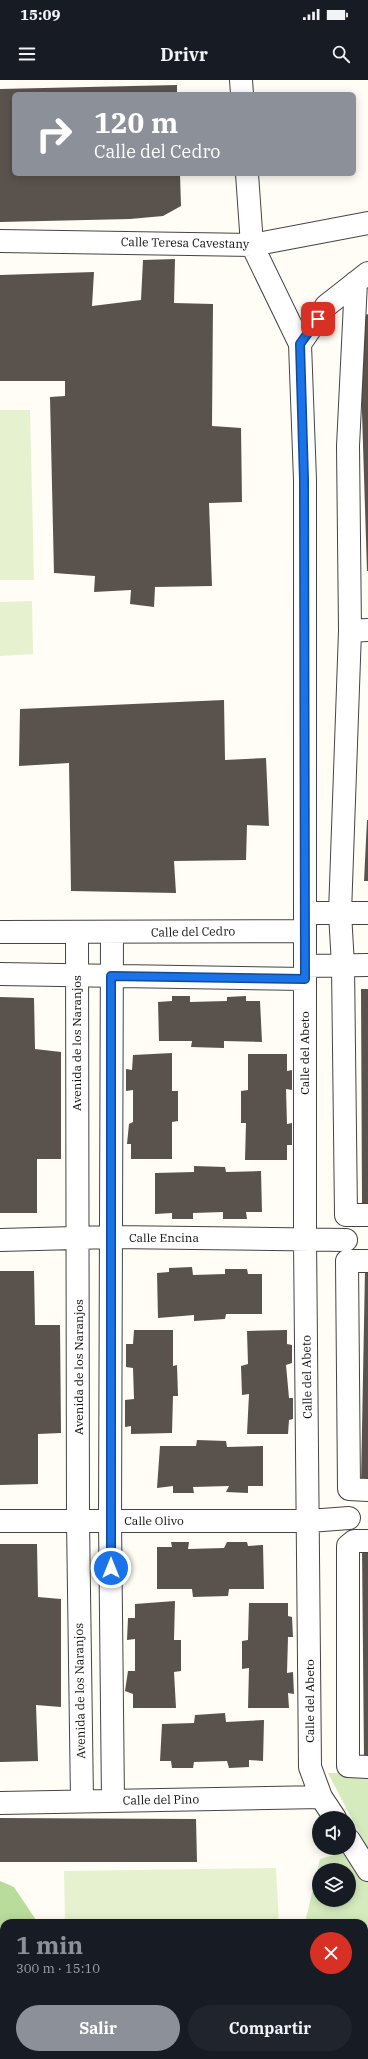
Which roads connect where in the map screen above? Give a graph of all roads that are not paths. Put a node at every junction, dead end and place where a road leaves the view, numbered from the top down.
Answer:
1 (241, 80) edge
2 (242, 92) edge
3 (247, 176) edge
4 (368, 223) edge
5 (0, 241) edge
6 (252, 245) junction
7 (362, 277) edge
8 (300, 344) junction
9 (359, 631) edge
10 (340, 913) junction
11 (368, 913) edge
12 (305, 922) junction
13 (0, 932) edge
14 (77, 933) junction
15 (112, 933) junction
16 (343, 965) junction
17 (368, 965) edge
18 (305, 973) junction
19 (0, 974) edge
20 (76, 975) junction
21 (111, 976) junction
22 (368, 1214) edge
23 (346, 1215) junction
24 (112, 1237) junction
25 (79, 1238) junction
26 (305, 1239) junction
27 (0, 1240) edge
28 (346, 1240) junction
29 (357, 1261) edge
30 (358, 1490) edge
31 (350, 1518) junction
32 (78, 1521) junction
33 (110, 1521) junction
34 (309, 1521) junction
35 (0, 1522) edge
36 (358, 1543) edge
37 (368, 1767) edge
38 (321, 1797) junction
39 (82, 1801) junction
40 (113, 1801) junction
41 (0, 1803) edge
42 (330, 1811) edge
43 (356, 1851) edge
44 (368, 1870) edge

1 - 2 street
3 - 6 street
4 - 6 street, Calle Teresa Cavestany
5 - 6 street, Calle Teresa Cavestany
6 - 8 street
7 - 8 street
7 - 9 street
8 - 12 street, Calle del Abeto
9 - 10 street
10 - 11 street, Calle del Cedro
10 - 12 street, Calle del Cedro
10 - 16 street
12 - 15 street, Calle del Cedro
12 - 18 street, Calle del Abeto
13 - 14 street, Calle del Cedro
14 - 15 street, Calle del Cedro
14 - 20 street, Avenida de los Naranjos
15 - 21 street
16 - 17 street
16 - 18 street
16 - 23 street
18 - 21 street
18 - 26 street, Calle del Abeto
19 - 20 street
20 - 21 street
20 - 25 street, Avenida de los Naranjos
21 - 24 street
22 - 23 street
23 - 28 street
24 - 25 street, Calle Encina
24 - 26 street, Calle Encina
24 - 33 street
25 - 27 street, Calle Encina
25 - 32 street, Avenida de los Naranjos
26 - 28 street, Calle Encina
26 - 34 street, Calle del Abeto
28 - 29 street
29 - 30 street
30 - 31 street
31 - 34 street, Calle Olivo
31 - 36 street
32 - 33 street, Calle Olivo
32 - 35 street, Calle Olivo
32 - 39 street, Avenida de los Naranjos
33 - 34 street, Calle Olivo
33 - 40 street
34 - 38 street, Calle del Abeto
36 - 37 street
38 - 40 street, Calle del Pino
38 - 42 street, Calle del Abeto
39 - 40 street, Calle del Pino
39 - 41 street, Calle del Pino
43 - 44 street

